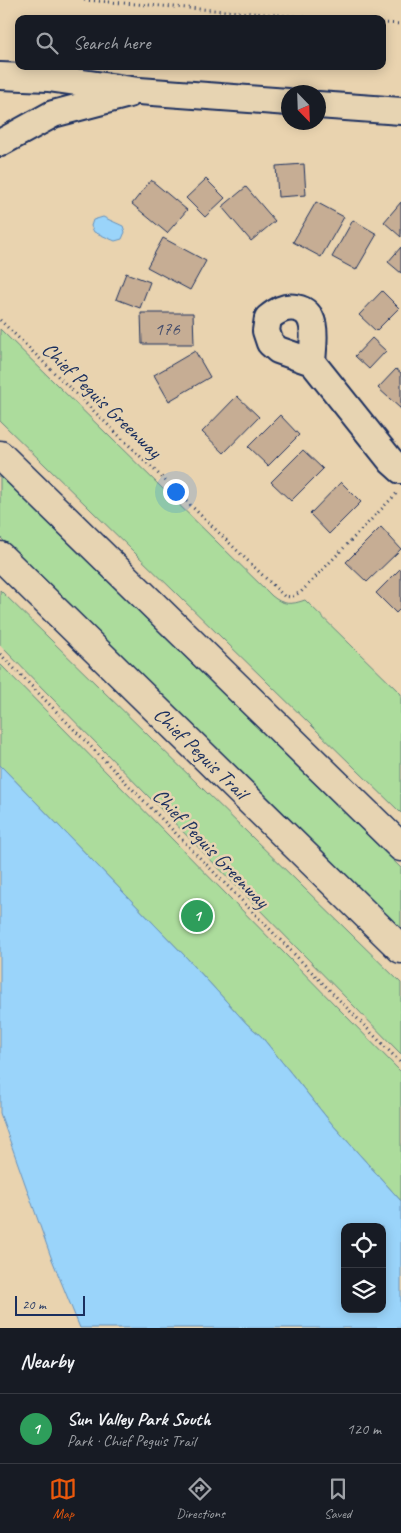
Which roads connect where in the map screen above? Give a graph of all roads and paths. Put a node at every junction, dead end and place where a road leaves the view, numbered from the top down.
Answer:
1 (84, 0) edge
2 (277, 15) edge
3 (386, 22) edge
4 (401, 24) edge
5 (0, 76) edge
6 (140, 91) junction
7 (281, 101) edge
8 (326, 105) edge
9 (401, 111) edge
10 (0, 142) edge
11 (0, 320) edge
12 (312, 362) dead end
13 (0, 455) edge
14 (401, 470) edge
15 (401, 489) edge
16 (0, 556) edge
17 (0, 654) edge
18 (401, 847) edge
19 (401, 949) edge
20 (401, 1063) edge

1 - 2 path
3 - 4 path
5 - 6 street
6 - 7 street
6 - 10 street
8 - 9 street
11 - 15 path, Chief Peguis Greenway
12 - 14 street
13 - 18 main road
16 - 19 main road, Chief Peguis Trail
17 - 20 path, Chief Peguis Greenway

